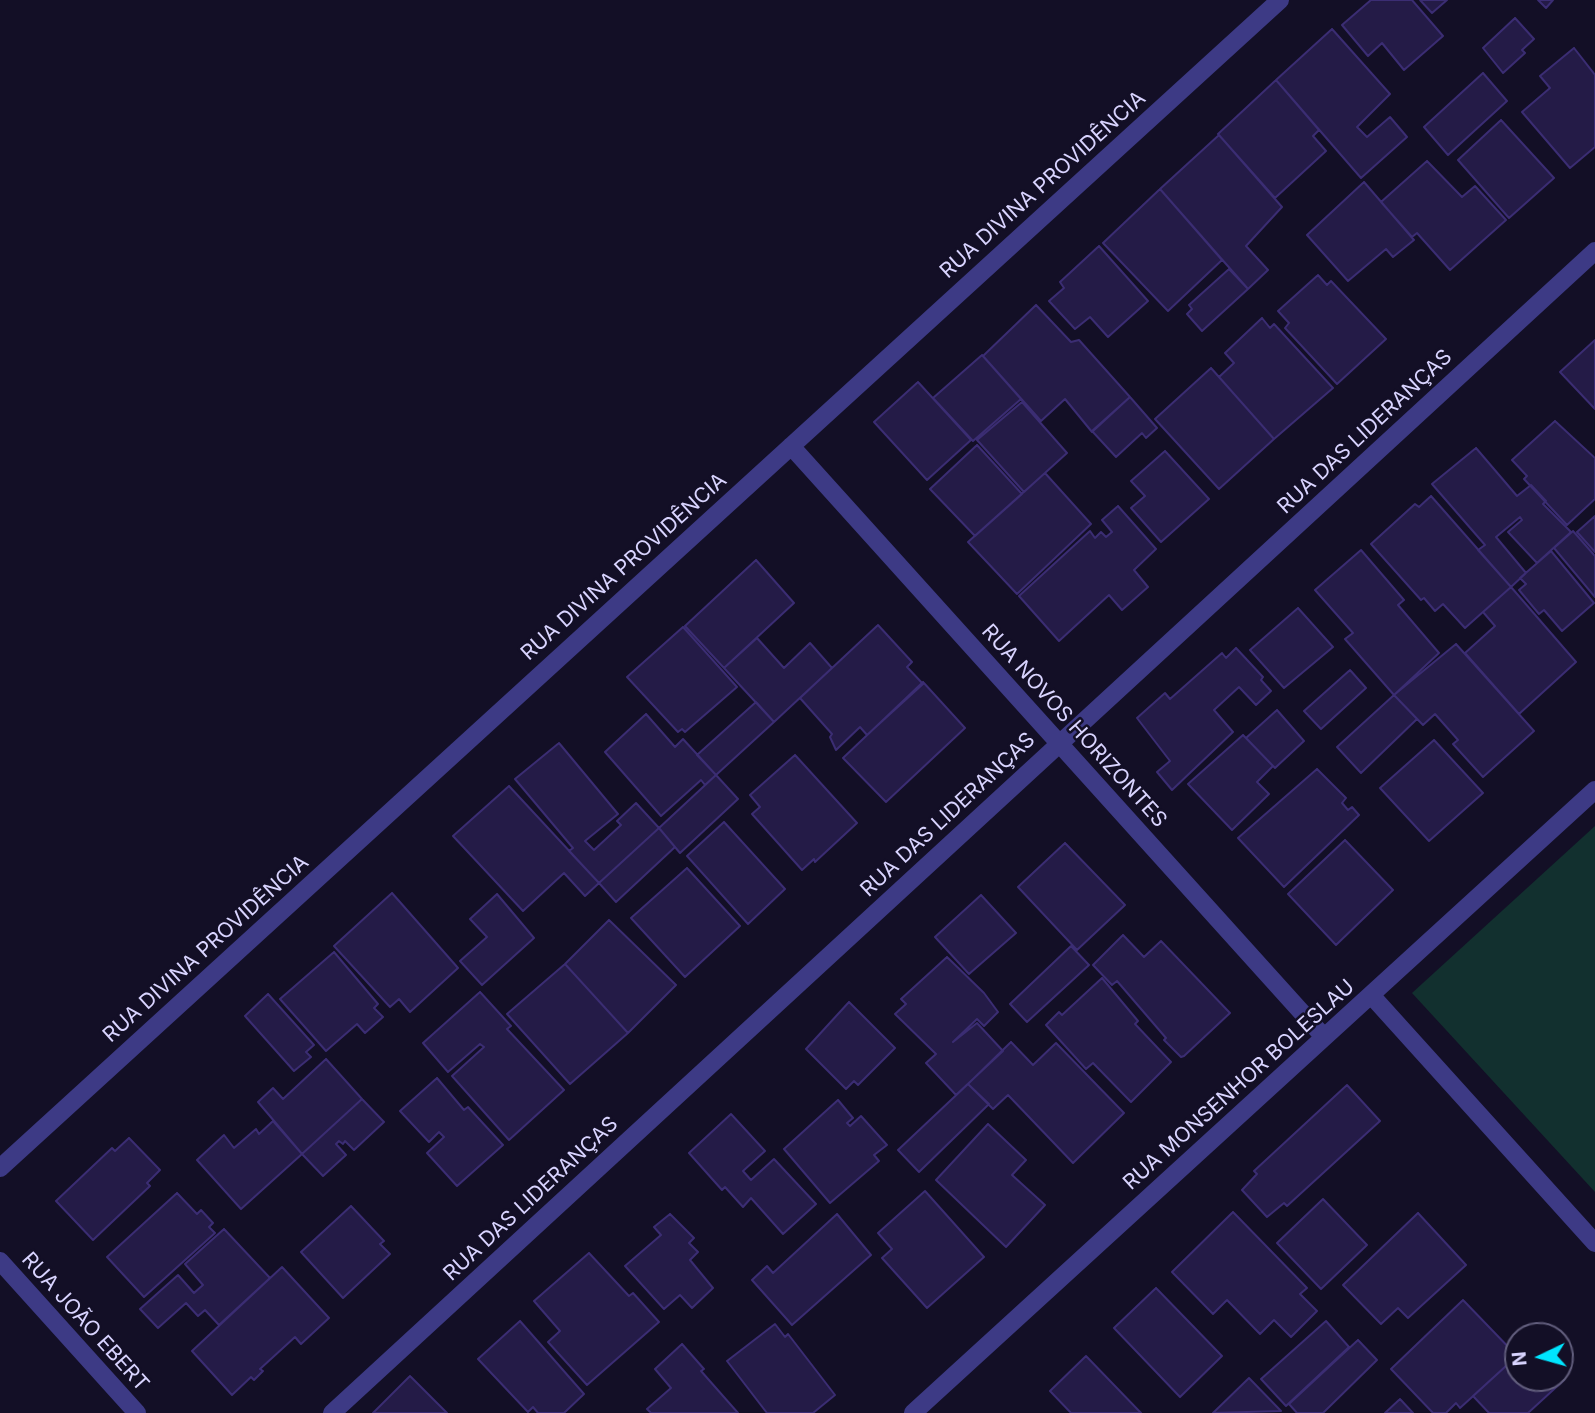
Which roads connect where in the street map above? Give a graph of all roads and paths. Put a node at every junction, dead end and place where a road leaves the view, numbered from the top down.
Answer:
1 (1280, 0) edge
2 (1595, 251) edge
3 (791, 446) junction
4 (1059, 744) junction
5 (1595, 790) edge
6 (1371, 995) junction
7 (1324, 1037) junction
8 (0, 1168) edge
9 (1595, 1243) edge
10 (0, 1261) edge
11 (137, 1413) edge
12 (332, 1413) edge
13 (913, 1413) edge

1 - 3 street, RUA DIVINA PROVIDÊNCIA
2 - 4 street, RUA DAS LIDERANÇAS
3 - 4 street, RUA NOVOS HORIZONTES
3 - 8 street, RUA DIVINA PROVIDÊNCIA
4 - 7 street, RUA NOVOS HORIZONTES
4 - 12 street, RUA DAS LIDERANÇAS
5 - 6 street, RUA MONSENHOR BOLESLAU
6 - 7 street, RUA MONSENHOR BOLESLAU
6 - 9 street
7 - 13 street, RUA MONSENHOR BOLESLAU
10 - 11 street, RUA JOÃO EBERT

